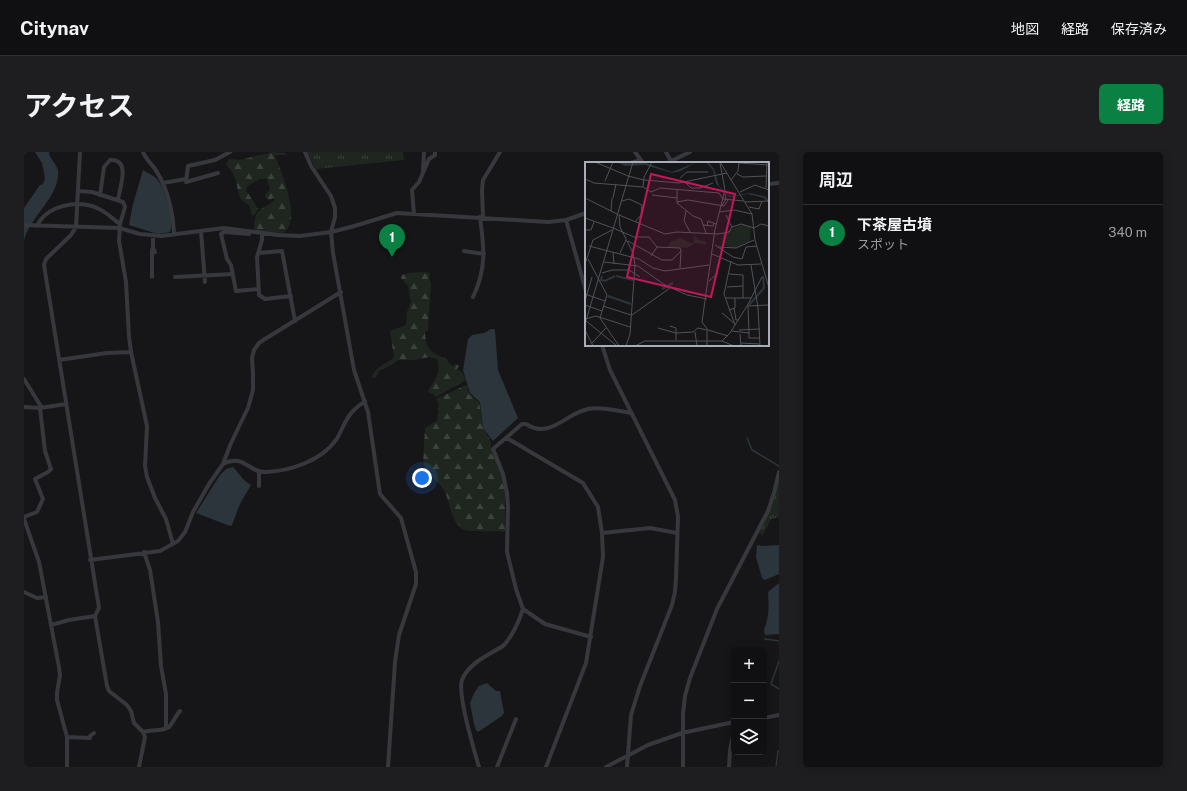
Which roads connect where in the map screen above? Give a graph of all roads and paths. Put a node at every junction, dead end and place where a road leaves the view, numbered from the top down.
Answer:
1 (80, 152) edge
2 (143, 152) edge
3 (230, 152) edge
4 (305, 152) edge
5 (424, 152) edge
6 (435, 152) edge
7 (500, 152) edge
8 (635, 152) edge
9 (666, 152) edge
10 (690, 152) edge
11 (642, 162) edge
12 (669, 162) edge
13 (218, 173) dead end
14 (422, 175) junction
15 (186, 179) junction
16 (164, 183) junction
17 (779, 183) edge
18 (769, 184) edge
19 (78, 191) junction
20 (100, 195) junction
21 (118, 200) junction
22 (78, 203) junction
23 (585, 213) edge
24 (414, 214) junction
25 (481, 217) junction
26 (566, 220) junction
27 (24, 226) edge
28 (35, 226) junction
29 (119, 226) junction
30 (76, 227) junction
31 (201, 231) junction
32 (253, 232) junction
33 (331, 232) junction
34 (262, 233) junction
35 (174, 234) junction
36 (153, 235) junction
37 (464, 251) dead end
38 (258, 253) junction
39 (484, 254) junction
40 (233, 274) junction
41 (205, 276) junction
42 (152, 277) dead end
43 (175, 277) dead end
44 (205, 282) dead end
45 (585, 287) edge
46 (258, 290) junction
47 (340, 292) junction
48 (291, 296) junction
49 (473, 297) dead end
50 (295, 321) junction
51 (602, 346) edge
52 (131, 352) junction
53 (59, 360) junction
54 (24, 379) edge
55 (365, 401) junction
56 (66, 404) junction
57 (24, 407) edge
58 (41, 408) junction
59 (631, 413) junction
60 (507, 438) junction
61 (223, 464) junction
62 (259, 472) junction
63 (779, 472) edge
64 (259, 486) dead end
65 (24, 518) edge
66 (602, 533) junction
67 (678, 533) junction
68 (173, 544) junction
69 (144, 552) junction
70 (90, 560) junction
71 (24, 592) edge
72 (46, 597) junction
73 (524, 609) junction
74 (95, 616) junction
75 (52, 625) junction
76 (591, 637) junction
77 (180, 711) dead end
78 (779, 716) edge
79 (516, 718) dead end
80 (767, 718) edge
81 (731, 723) edge
82 (166, 728) junction
83 (143, 732) junction
84 (94, 733) dead end
85 (682, 733) junction
86 (67, 738) junction
87 (731, 745) edge
88 (628, 755) junction
89 (67, 767) edge
90 (139, 767) edge
91 (388, 767) edge
92 (479, 767) edge
93 (497, 767) edge
94 (546, 767) edge
95 (606, 767) edge
96 (627, 767) edge
97 (683, 767) edge
98 (729, 767) edge

1 - 19 street
2 - 16 street
3 - 15 street
4 - 33 street
5 - 14 street
6 - 14 street
7 - 25 street
8 - 11 street
9 - 12 street
10 - 12 street
13 - 15 street
14 - 24 street
15 - 16 street
16 - 35 street
17 - 18 street
19 - 20 street
19 - 22 street
20 - 21 street
20 - 21 street
21 - 29 street
22 - 28 street
22 - 29 street
22 - 30 street
23 - 26 street
24 - 25 street
24 - 33 street
25 - 26 street
25 - 39 street
26 - 45 street
27 - 28 street
28 - 30 street
29 - 30 street
29 - 36 street
29 - 52 street
30 - 53 street
31 - 32 street
31 - 35 street
31 - 41 street
32 - 34 street
32 - 40 street
33 - 34 street
33 - 47 street
34 - 38 street
35 - 36 street
36 - 42 street
37 - 39 street
38 - 46 street
38 - 48 street
39 - 49 street
40 - 41 street
40 - 46 street
41 - 43 street
41 - 44 street
46 - 48 street
47 - 50 street
47 - 55 street
48 - 50 street
50 - 61 street
51 - 59 street
52 - 53 street
52 - 68 street
53 - 56 street
54 - 58 street
55 - 62 street
55 - 91 street
56 - 58 street
56 - 70 street
57 - 58 street
58 - 65 street
59 - 60 street
59 - 67 street
60 - 66 street
60 - 73 street
61 - 62 street
61 - 68 street
62 - 64 street
63 - 85 street
65 - 72 street
66 - 67 street
66 - 76 street
67 - 88 street
68 - 69 street
69 - 70 street
69 - 82 street
70 - 74 street
71 - 72 street
72 - 75 street
73 - 76 street
73 - 92 street
74 - 75 street
74 - 83 street
75 - 86 street
76 - 94 street
77 - 82 street
78 - 80 street
79 - 93 street
81 - 85 street
82 - 83 street
83 - 90 street
84 - 86 street
85 - 88 street
85 - 97 street
86 - 89 street
87 - 98 street
88 - 95 street
88 - 96 street

